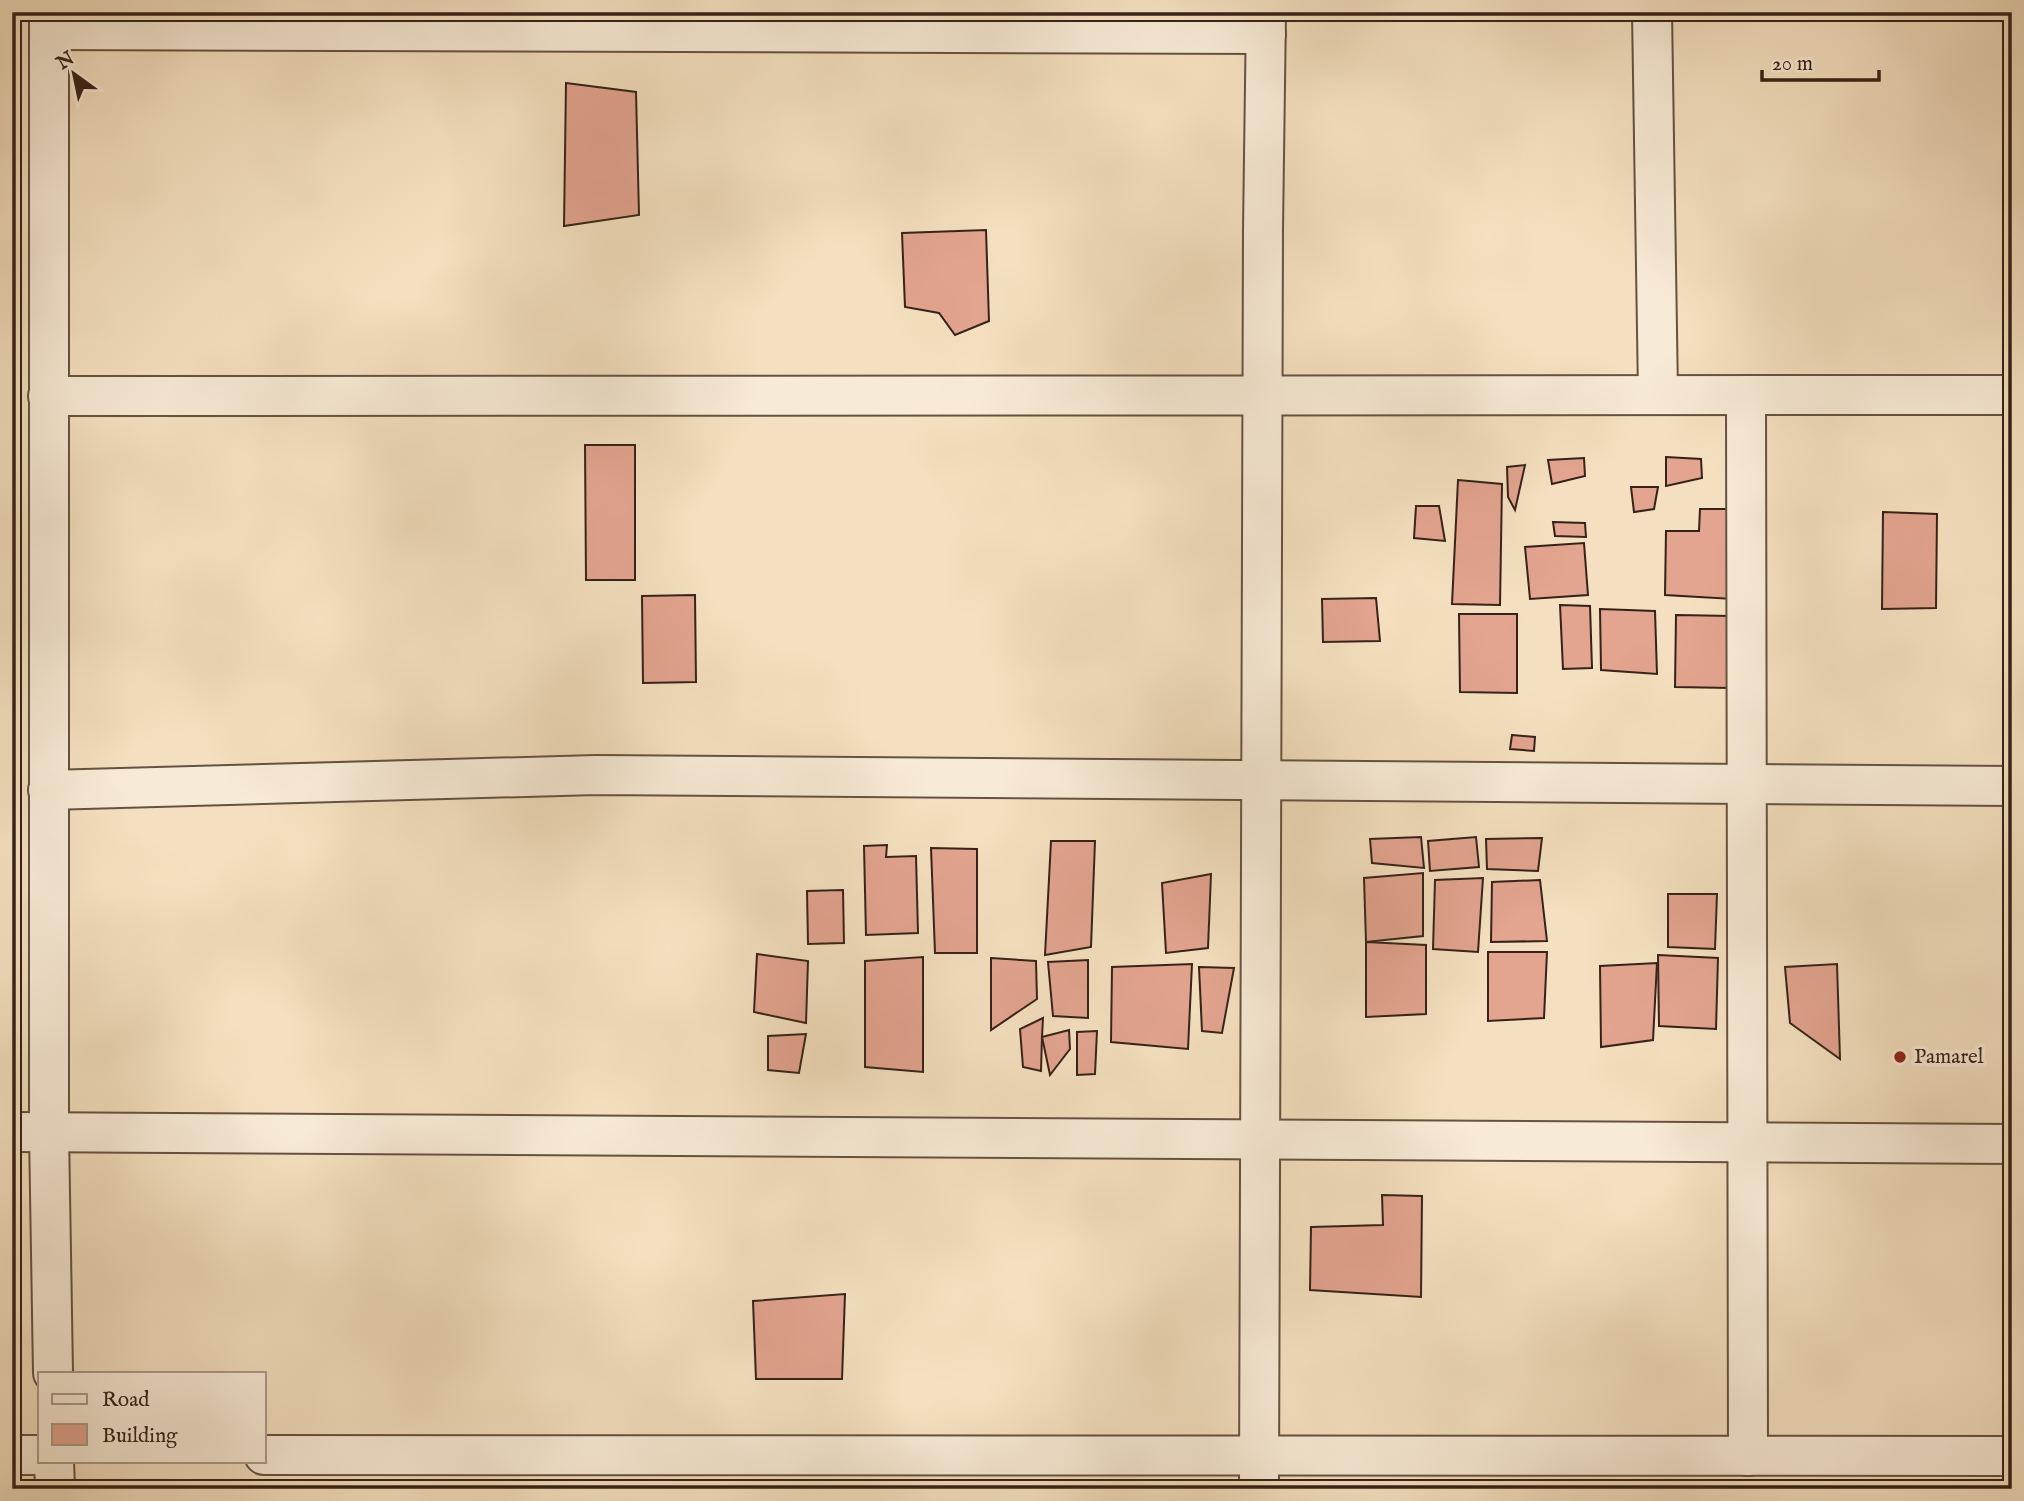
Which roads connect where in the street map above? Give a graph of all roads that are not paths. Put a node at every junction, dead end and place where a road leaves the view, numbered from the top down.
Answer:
1 (1653, 12) edge
2 (49, 21) edge
3 (1266, 23) edge
4 (1658, 394) junction
5 (1262, 395) junction
6 (1746, 395) junction
7 (2012, 395) edge
8 (48, 396) junction
9 (1261, 780) junction
10 (1747, 784) junction
11 (2012, 786) edge
12 (48, 790) junction
13 (30, 1132) edge
14 (1260, 1139) junction
15 (1747, 1142) junction
16 (2012, 1144) edge
17 (53, 1372) edge
18 (12, 1455) edge
19 (38, 1455) edge
20 (266, 1455) edge
21 (1748, 1456) junction
22 (2012, 1456) edge
23 (54, 1462) edge
24 (1259, 1472) edge
25 (55, 1489) edge

1 - 4 street
2 - 3 street
2 - 8 street
3 - 5 street
4 - 5 street
4 - 6 street
5 - 8 street
5 - 9 street
6 - 7 street
6 - 10 street
8 - 12 street
9 - 10 street
9 - 12 street
9 - 14 street
10 - 11 street
10 - 15 street
12 - 13 street
13 - 14 street
13 - 17 street
14 - 15 street
14 - 24 street
15 - 16 street
15 - 21 street
18 - 19 street
20 - 24 street
21 - 22 street
21 - 24 street
23 - 25 street

